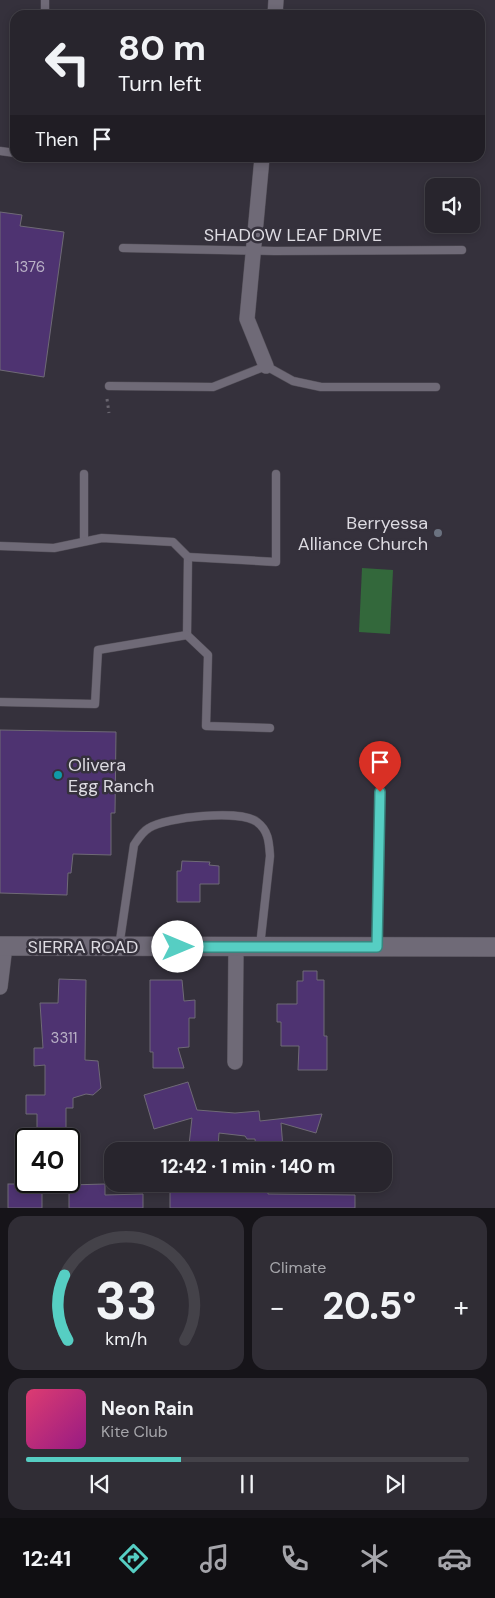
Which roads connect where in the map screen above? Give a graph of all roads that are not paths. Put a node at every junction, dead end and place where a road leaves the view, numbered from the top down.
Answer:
1 (262, 162) edge
2 (123, 248) dead end
3 (462, 250) dead end
4 (253, 251) junction
5 (266, 366) junction
6 (109, 386) dead end
7 (436, 387) dead end
8 (84, 474) dead end
9 (276, 474) dead end
10 (84, 541) junction
11 (0, 546) edge
12 (188, 557) junction
13 (187, 635) junction
14 (0, 702) edge
15 (270, 728) dead end
16 (380, 792) dead end
17 (2, 946) edge
18 (119, 947) junction
19 (236, 947) junction
20 (260, 947) junction
21 (377, 947) junction
22 (495, 947) edge
23 (0, 987) edge
24 (235, 1062) dead end

1 - 4 street
2 - 4 lane, SHADOW LEAF DRIVE
3 - 4 lane, SHADOW LEAF DRIVE
4 - 5 street
5 - 6 lane
5 - 7 lane
8 - 10 lane
9 - 12 lane
10 - 11 lane
10 - 12 lane
12 - 13 lane
13 - 14 lane
13 - 15 lane
16 - 21 lane
17 - 18 street, SIERRA ROAD
17 - 23 street
18 - 19 street, SIERRA ROAD
18 - 20 lane
19 - 20 street, SIERRA ROAD
19 - 24 street
20 - 21 street, SIERRA ROAD
21 - 22 street, SIERRA ROAD

